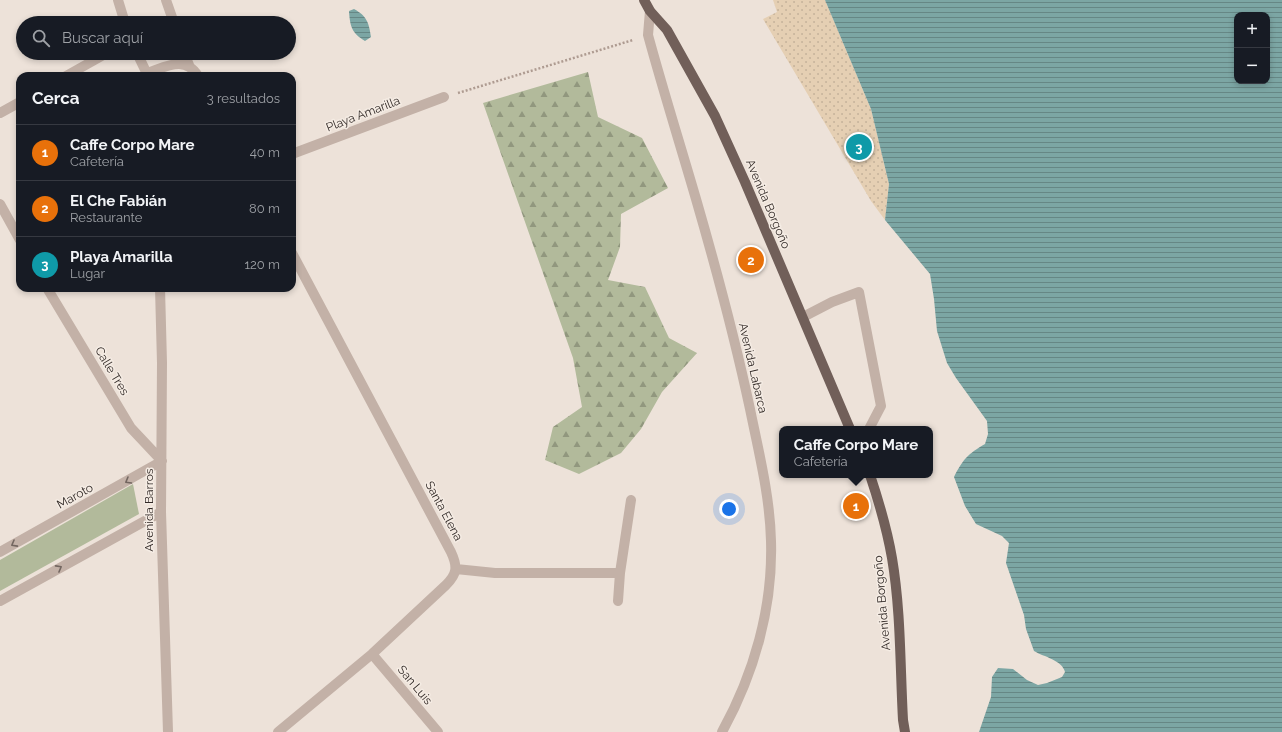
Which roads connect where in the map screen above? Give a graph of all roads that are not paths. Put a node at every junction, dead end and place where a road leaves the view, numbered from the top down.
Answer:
1 (118, 0) edge
2 (166, 0) edge
3 (644, 0) edge
4 (650, 11) junction
5 (123, 16) edge
6 (172, 16) edge
7 (95, 60) edge
8 (141, 60) edge
9 (187, 60) edge
10 (189, 65) junction
11 (73, 72) edge
12 (147, 72) edge
13 (154, 72) edge
14 (195, 72) edge
15 (444, 97) road end
16 (16, 104) edge
17 (0, 113) edge
18 (296, 152) edge
19 (0, 204) edge
20 (16, 233) edge
21 (296, 261) edge
22 (49, 292) edge
23 (160, 292) edge
24 (803, 317) junction
25 (849, 426) edge
26 (871, 426) edge
27 (162, 461) junction
28 (871, 478) edge
29 (631, 500) dead end
30 (161, 512) junction
31 (0, 552) edge
32 (456, 569) junction
33 (620, 573) junction
34 (0, 601) edge
35 (618, 601) dead end
36 (372, 654) junction
37 (168, 732) edge
38 (278, 732) edge
39 (438, 732) edge
40 (722, 732) edge
41 (905, 732) edge

1 - 5 street
2 - 6 street
3 - 4 main road, Avenida Borgoño
4 - 24 main road, Avenida Borgoño
4 - 40 street, Avenida Labarca
7 - 11 street
8 - 12 street
9 - 10 street
10 - 13 street
10 - 14 street
15 - 18 street, Playa Amarilla
16 - 17 street
19 - 20 street
21 - 32 street, Santa Elena
22 - 27 street, Calle Tres
23 - 27 street, Avenida Barros
24 - 25 main road, Avenida Borgoño
24 - 26 street
27 - 30 street, Avenida Barros
27 -> 31 street, Maroto
28 - 41 main road, Avenida Borgoño
29 - 33 street
34 -> 30 street
30 - 37 street, Avenida Barros
32 - 33 street
32 - 36 street
33 - 35 street
36 - 38 street
36 - 39 street, San Luis

